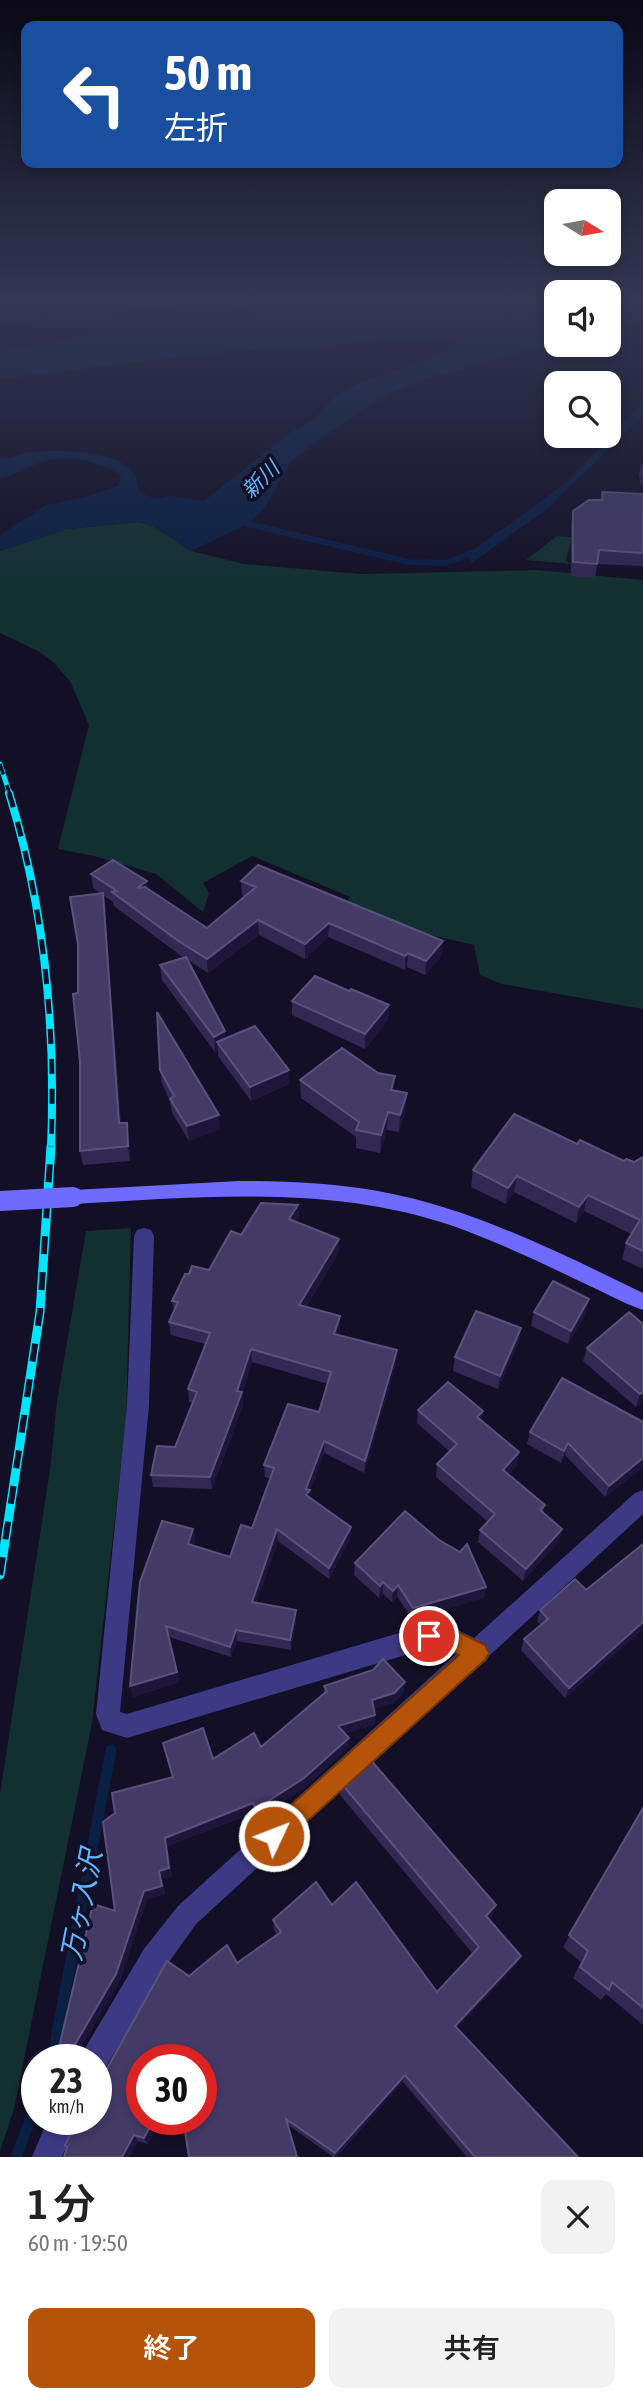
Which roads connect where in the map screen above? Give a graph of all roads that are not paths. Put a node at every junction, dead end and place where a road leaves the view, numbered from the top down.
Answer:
1 (0, 1201) edge
2 (144, 1236) dead end
3 (643, 1302) edge
4 (643, 1500) edge
5 (478, 1653) junction
6 (103, 2044) edge
7 (56, 2135) edge
8 (47, 2157) edge

1 - 3 street, bridge
2 - 5 street
4 - 5 street
5 - 6 street
7 - 8 street

